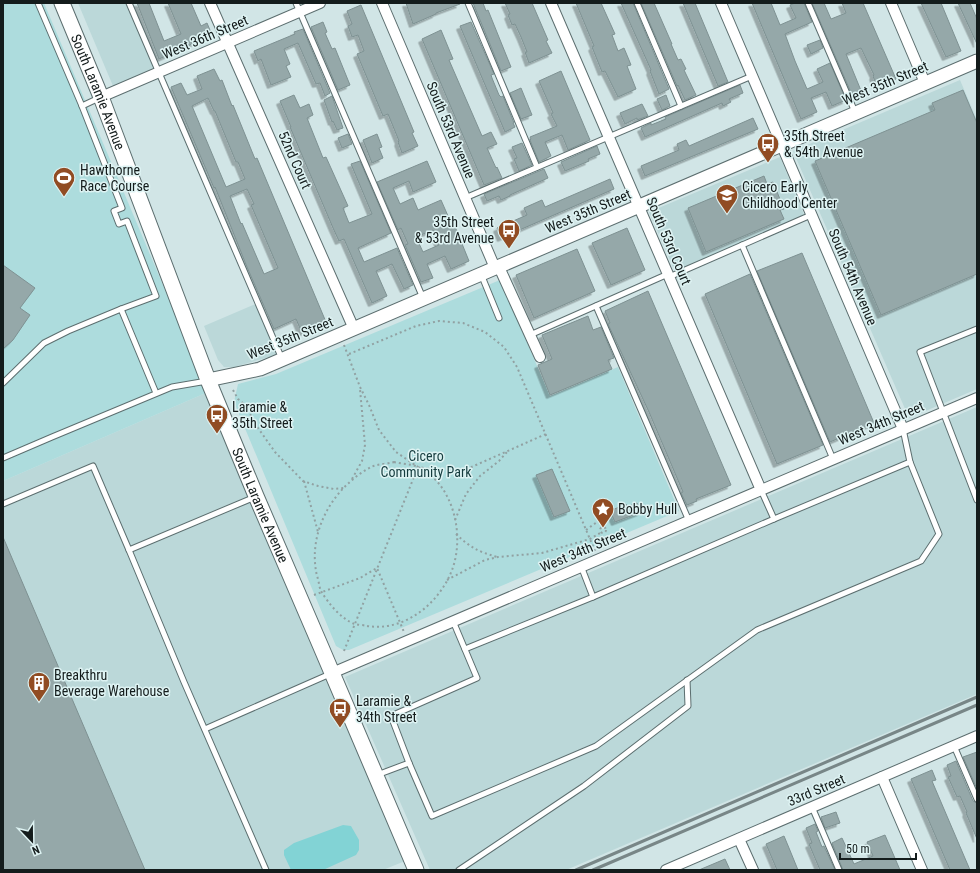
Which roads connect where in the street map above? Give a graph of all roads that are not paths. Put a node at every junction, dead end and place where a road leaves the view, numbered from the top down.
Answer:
1 (38, 3) edge
2 (62, 3) edge
3 (129, 3) edge
4 (210, 3) edge
5 (320, 3) edge
6 (382, 3) edge
7 (468, 3) edge
8 (551, 3) edge
9 (637, 3) edge
10 (721, 3) edge
11 (808, 3) edge
12 (891, 3) edge
13 (298, 7) edge
14 (227, 43) junction
15 (977, 61) edge
16 (159, 72) junction
17 (752, 76) junction
18 (925, 83) junction
19 (102, 97) junction
20 (82, 106) junction
21 (681, 106) junction
22 (855, 113) junction
23 (609, 137) junction
24 (781, 145) junction
25 (537, 168) junction
26 (465, 198) junction
27 (638, 206) junction
28 (811, 215) junction
29 (742, 245) junction
30 (497, 267) junction
31 (481, 274) junction
32 (668, 276) junction
33 (424, 299) junction
34 (596, 306) junction
35 (122, 310) junction
36 (499, 318) dead end
37 (354, 329) junction
38 (977, 329) edge
39 (530, 336) junction
40 (540, 357) dead end
41 (283, 360) junction
42 (208, 380) junction
43 (3, 383) edge
44 (156, 393) junction
45 (977, 398) edge
46 (942, 412) junction
47 (903, 429) junction
48 (3, 458) edge
49 (833, 459) junction
50 (910, 462) junction
51 (761, 490) junction
52 (256, 496) junction
53 (977, 500) edge
54 (3, 504) edge
55 (774, 519) junction
56 (689, 521) junction
57 (129, 550) junction
58 (581, 566) junction
59 (593, 596) junction
60 (453, 621) junction
61 (465, 650) junction
62 (332, 673) junction
63 (687, 680) junction
64 (205, 729) junction
65 (977, 736) edge
66 (954, 746) junction
67 (409, 763) junction
68 (376, 775) junction
69 (882, 777) junction
70 (977, 799) edge
71 (812, 807) junction
72 (739, 838) junction
73 (266, 870) edge
74 (416, 870) edge
75 (459, 870) edge
76 (668, 870) edge
77 (753, 870) edge
78 (839, 870) edge
79 (922, 870) edge

1 - 20 lane
2 - 19 main road, South Laramie Avenue
3 - 16 lane
4 - 14 street, 52nd Court
5 - 13 street, West 36th Street
6 - 26 street, South 53rd Avenue
7 - 25 lane
8 - 23 street, South 53rd Court
9 - 21 lane
10 - 17 street, South 54th Avenue
11 - 22 lane
12 - 18 street
13 - 14 street, West 36th Street
13 - 33 lane
14 - 16 street, West 36th Street
14 - 37 street, 52nd Court
15 - 18 street, West 35th Street
16 - 19 street, West 36th Street
16 - 41 lane
17 - 21 lane
17 - 24 street, South 54th Avenue
18 - 22 street, West 35th Street
19 - 20 lane
19 - 42 main road, South Laramie Avenue
20 - 35 lane
21 - 23 lane
22 - 24 street, West 35th Street
23 - 25 lane
23 - 27 street, South 53rd Court
24 - 27 street, West 35th Street
24 - 28 street, South 54th Avenue
25 - 26 lane
26 - 30 street, South 53rd Avenue
27 - 30 street, West 35th Street
27 - 32 street, South 53rd Court
28 - 29 lane
28 - 47 street, South 54th Avenue
29 - 32 lane
29 - 49 lane
30 - 31 street, West 35th Street
30 - 39 street, South 53rd Avenue
31 - 33 street, West 35th Street
31 - 36 lane
32 - 34 lane
32 - 51 street, South 53rd Court
33 - 37 street, West 35th Street
34 - 39 lane
34 - 56 lane
35 - 43 lane
35 - 44 lane
37 - 41 street, West 35th Street
38 - 46 lane
39 - 40 street, South 53rd Avenue
41 - 42 street, West 35th Street
42 - 44 lane
42 - 52 main road, South Laramie Avenue
44 - 48 lane
45 - 46 street, West 34th Street
46 - 47 street, West 34th Street
46 - 53 lane
47 - 49 street, West 34th Street
47 - 50 lane
49 - 51 street, West 34th Street
50 - 55 lane
50 - 63 lane
51 - 55 lane
51 - 56 street, West 34th Street
52 - 57 lane
52 - 62 main road, South Laramie Avenue
54 - 57 lane
55 - 59 lane
56 - 58 street, West 34th Street
57 - 64 lane
58 - 59 lane
58 - 60 street, West 34th Street
59 - 61 lane
60 - 61 lane
60 - 62 street, West 34th Street
61 - 67 lane
62 - 64 lane
62 - 68 main road, South Laramie Avenue
63 - 67 lane
63 - 75 lane
64 - 73 lane
65 - 66 street, 33rd Street
66 - 69 street, 33rd Street
66 - 70 lane
67 - 68 lane
68 - 74 main road, South Laramie Avenue
69 - 71 street, 33rd Street
69 - 79 street
71 - 72 street, 33rd Street
71 - 78 lane
72 - 76 street, 33rd Street
72 - 77 street

